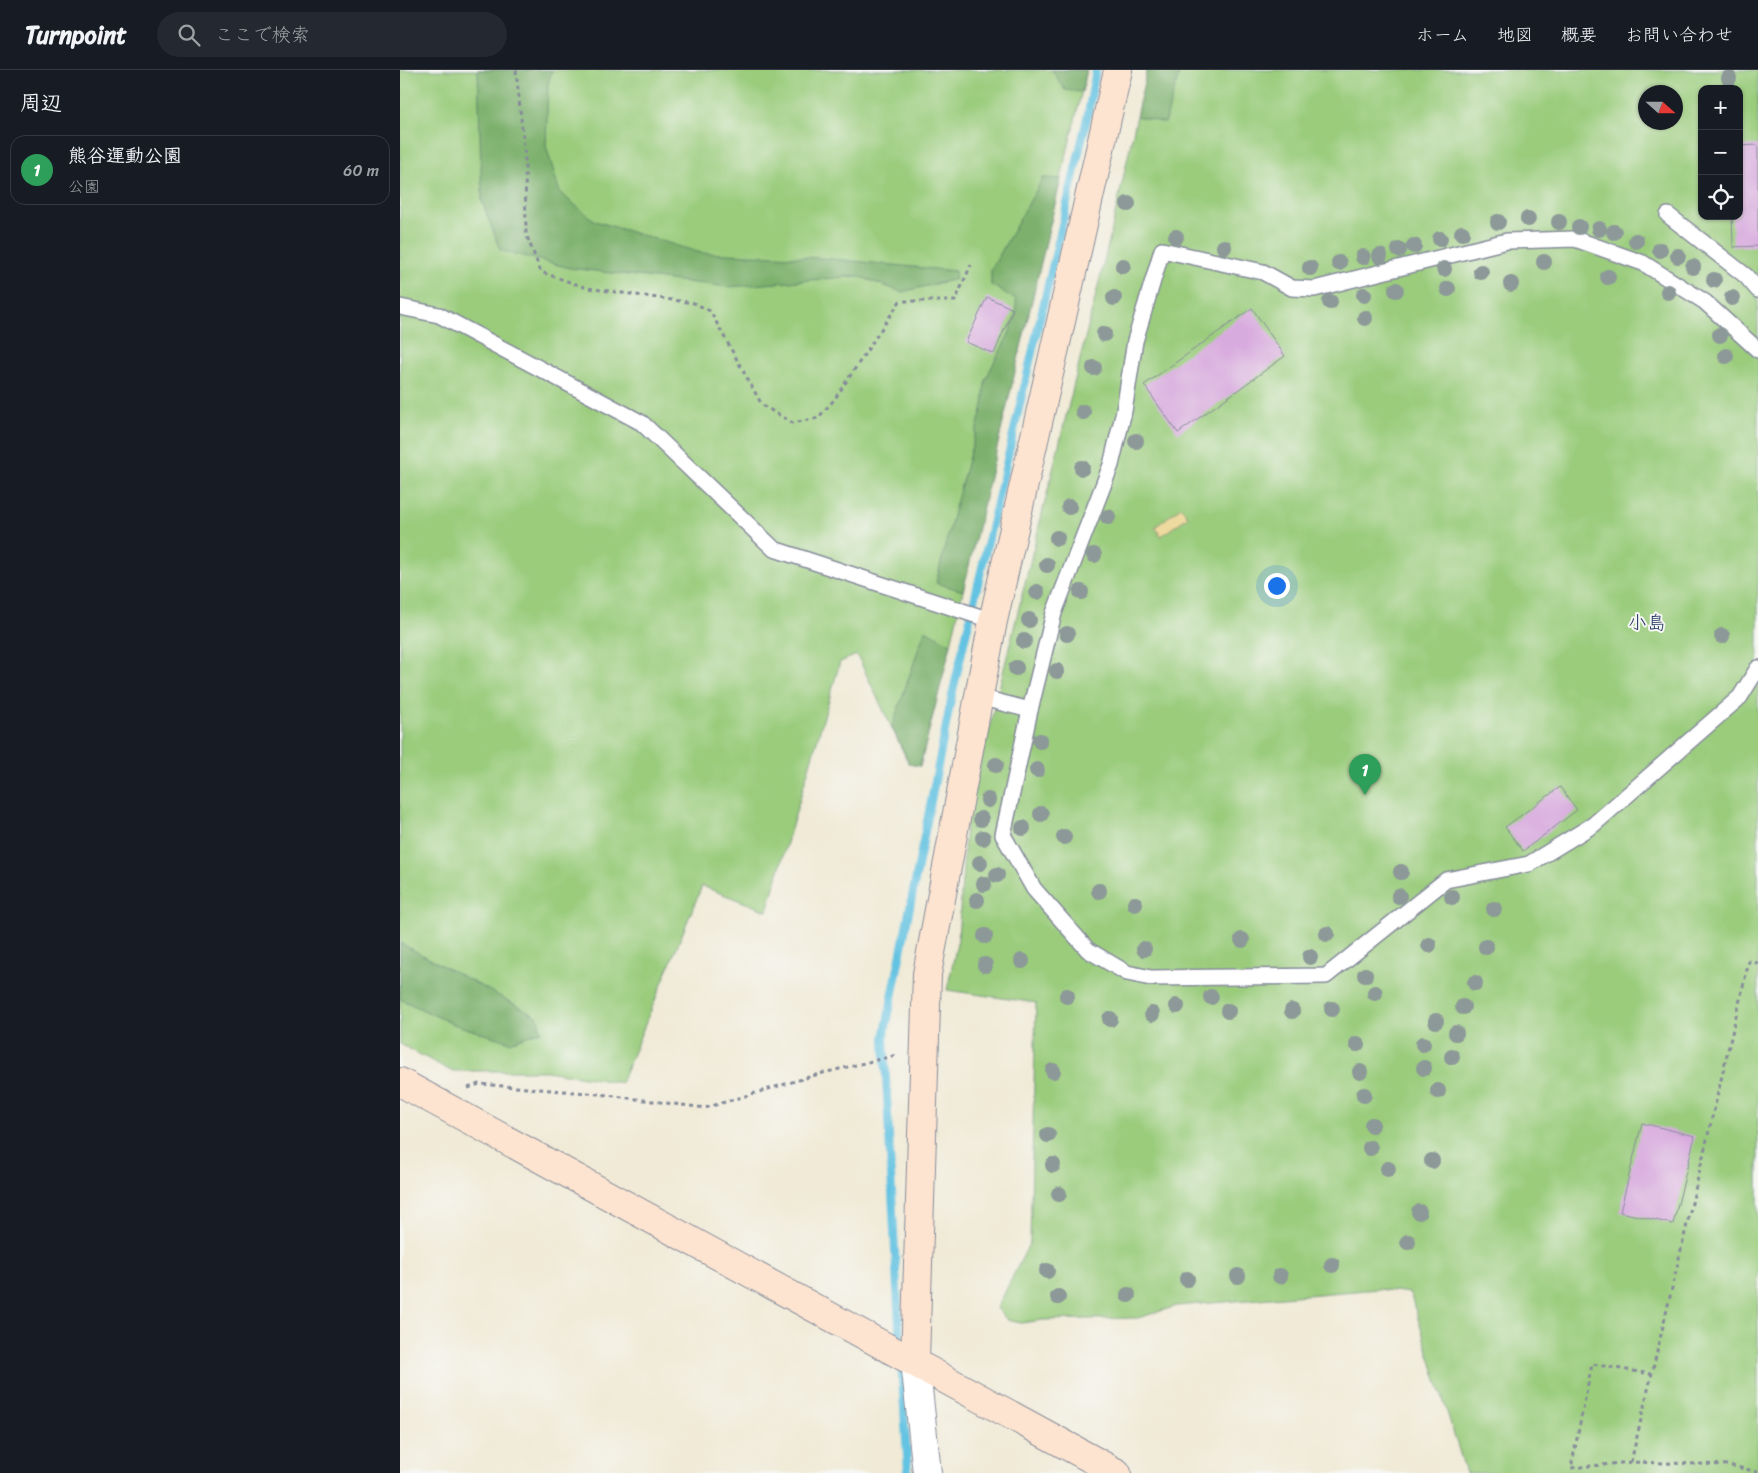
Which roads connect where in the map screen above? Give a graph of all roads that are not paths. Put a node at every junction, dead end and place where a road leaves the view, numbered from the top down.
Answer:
1 (1118, 70) edge
2 (1668, 215) dead end
3 (1758, 290) edge
4 (400, 307) edge
5 (1758, 350) edge
6 (990, 620) junction
7 (1758, 668) edge
8 (979, 697) junction
9 (1030, 710) junction
10 (400, 1082) edge
11 (915, 1361) junction
12 (927, 1473) edge
13 (1117, 1473) edge

1 - 6 street
2 - 3 lane
4 - 6 lane
5 - 9 lane
6 - 8 street
7 - 9 lane
8 - 9 lane
8 - 11 street
10 - 11 street
11 - 12 street
11 - 13 street

